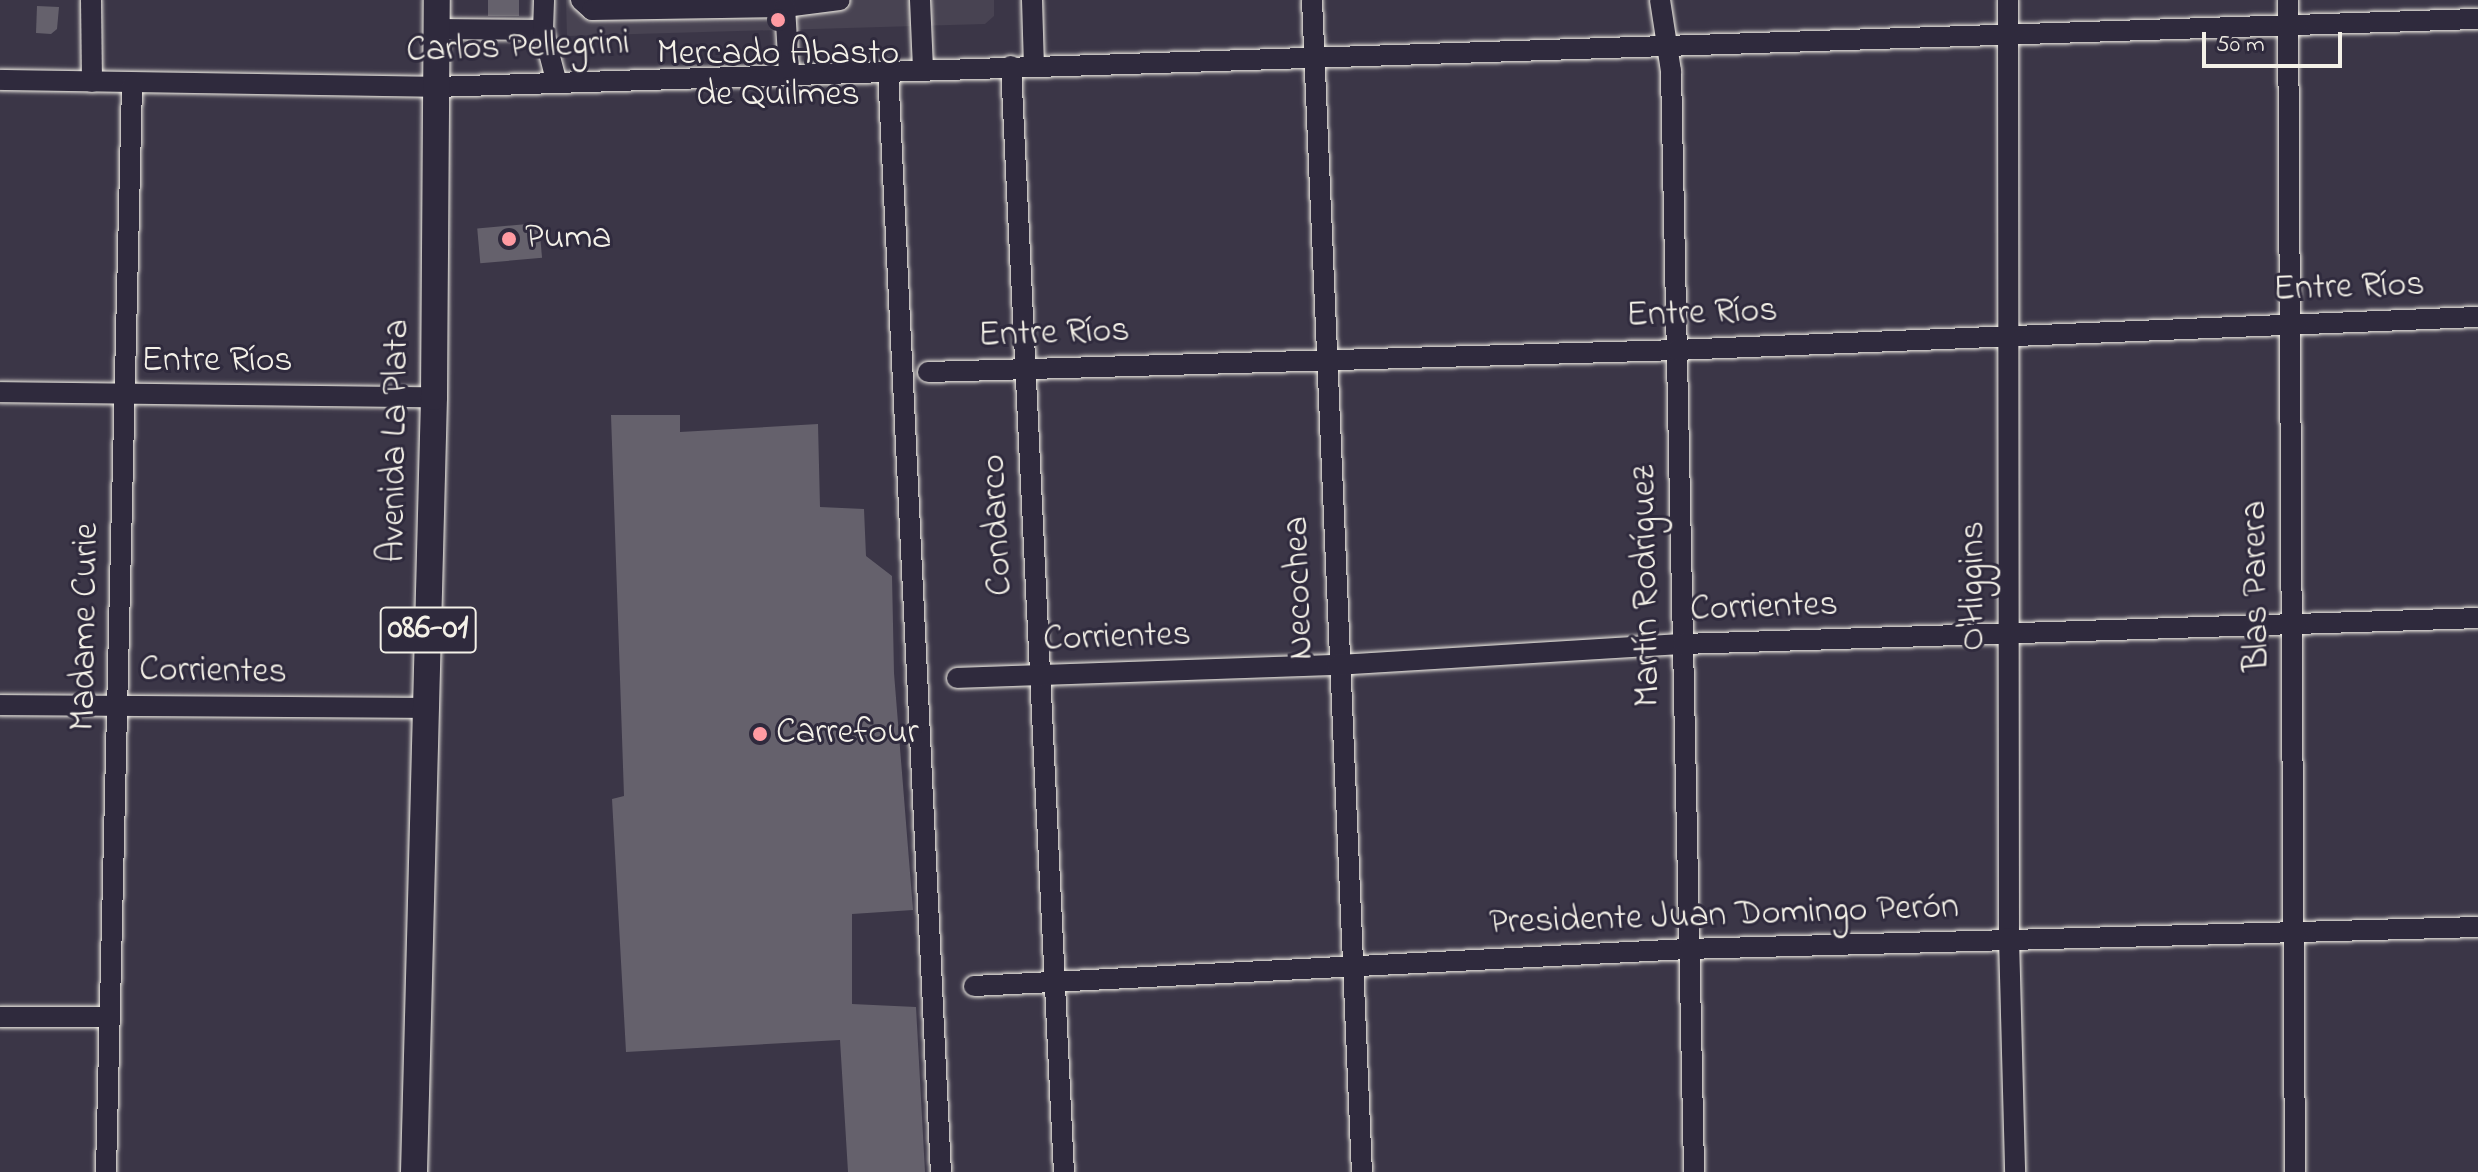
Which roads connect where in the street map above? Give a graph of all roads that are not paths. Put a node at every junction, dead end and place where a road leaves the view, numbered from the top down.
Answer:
1 (91, 0) edge
2 (437, 0) edge
3 (544, 0) edge
4 (581, 0) edge
5 (840, 0) edge
6 (920, 0) edge
7 (1032, 0) edge
8 (1312, 0) edge
9 (1660, 0) edge
10 (2008, 0) edge
11 (2288, 0) edge
12 (785, 7) junction
13 (2478, 19) edge
14 (2288, 26) junction
15 (437, 29) junction
16 (543, 30) junction
17 (2008, 37) junction
18 (1666, 48) junction
19 (1312, 59) junction
20 (1011, 66) junction
21 (1034, 66) junction
22 (923, 69) junction
23 (888, 70) junction
24 (789, 73) junction
25 (0, 80) edge
26 (556, 80) junction
27 (92, 82) junction
28 (132, 84) junction
29 (436, 87) junction
30 (2478, 317) edge
31 (2288, 325) junction
32 (2006, 335) junction
33 (1676, 350) junction
34 (1324, 359) junction
35 (1024, 369) junction
36 (928, 372) dead end
37 (0, 392) edge
38 (124, 395) junction
39 (434, 397) junction
40 (2478, 618) edge
41 (2292, 623) junction
42 (2009, 633) junction
43 (1683, 644) junction
44 (1337, 665) junction
45 (1040, 674) junction
46 (957, 678) dead end
47 (0, 705) edge
48 (119, 705) junction
49 (426, 708) junction
50 (2478, 927) edge
51 (2296, 934) junction
52 (2009, 938) junction
53 (1686, 949) junction
54 (1351, 967) junction
55 (1056, 984) junction
56 (974, 986) dead end
57 (0, 1017) edge
58 (110, 1017) junction
59 (106, 1172) edge
60 (414, 1172) edge
61 (941, 1172) edge
62 (1064, 1172) edge
63 (1362, 1172) edge
64 (1694, 1172) edge
65 (2015, 1172) edge
66 (2295, 1172) edge

1 - 27 street
2 - 15 main road, Avenida La Plata / 086-01
3 - 16 street
4 - 12 street
5 - 12 street
6 - 22 street
7 - 21 street
8 - 19 street, Necochea
9 - 18 street, Martín Rodríguez
10 - 17 street, O'Higgins
11 - 14 street, Blas Parera
12 - 24 street
13 - 14 street, Carlos Pellegrini
14 - 17 street, Carlos Pellegrini
14 - 31 street, Blas Parera
15 - 16 street
15 - 29 main road, Avenida La Plata / 086-01
16 - 26 street
17 - 18 street, Carlos Pellegrini
17 - 32 street, O'Higgins
18 - 19 street, Carlos Pellegrini
18 - 33 street, Martín Rodríguez
19 - 21 street, Carlos Pellegrini
19 - 34 street, Necochea
20 - 21 street, Carlos Pellegrini
20 - 22 street, Carlos Pellegrini
20 - 35 street, Condarco
22 - 23 street, Carlos Pellegrini
23 - 24 street, Carlos Pellegrini
23 - 61 street
24 - 26 street, Carlos Pellegrini
25 - 27 street, Carlos Pellegrini
26 - 29 street, Carlos Pellegrini
27 - 28 street, Carlos Pellegrini
28 - 29 street, Carlos Pellegrini
28 - 38 street, Madame Curie
29 - 39 main road, Avenida La Plata / 086-01
30 - 31 street, Entre Ríos
31 - 32 street, Entre Ríos
31 - 41 street, Blas Parera
32 - 33 street, Entre Ríos
32 - 42 street, O'Higgins
33 - 34 street, Entre Ríos
33 - 43 street, Martín Rodríguez
34 - 35 street, Entre Ríos
34 - 44 street, Necochea
35 - 36 street, Entre Ríos
35 - 45 street, Condarco
37 - 38 street, Entre Ríos
38 - 39 street, Entre Ríos
38 - 48 street, Madame Curie
39 - 49 main road, Avenida La Plata / 086-01
40 - 41 street, Corrientes
41 - 42 street, Corrientes
41 - 51 street, Blas Parera
42 - 43 street, Corrientes
42 - 52 street, O'Higgins
43 - 44 street, Corrientes
43 - 53 street, Martín Rodríguez
44 - 45 street, Corrientes
44 - 54 street, Necochea
45 - 46 street, Corrientes
45 - 55 street, Condarco
47 - 48 street, Corrientes
48 - 49 street, Corrientes
48 - 58 street, Madame Curie
49 - 60 main road, Avenida La Plata / 086-01
50 - 51 street, Presidente Juan Domingo Perón
51 - 52 street, Presidente Juan Domingo Perón
51 - 66 street, Blas Parera
52 - 53 street, Presidente Juan Domingo Perón
52 - 65 street, O'Higgins
53 - 54 street, Presidente Juan Domingo Perón
53 - 64 street, Martín Rodríguez
54 - 55 street, Presidente Juan Domingo Perón
54 - 63 street, Necochea
55 - 56 street, Presidente Juan Domingo Perón
55 - 62 street, Condarco
57 - 58 street
58 - 59 street, Madame Curie

